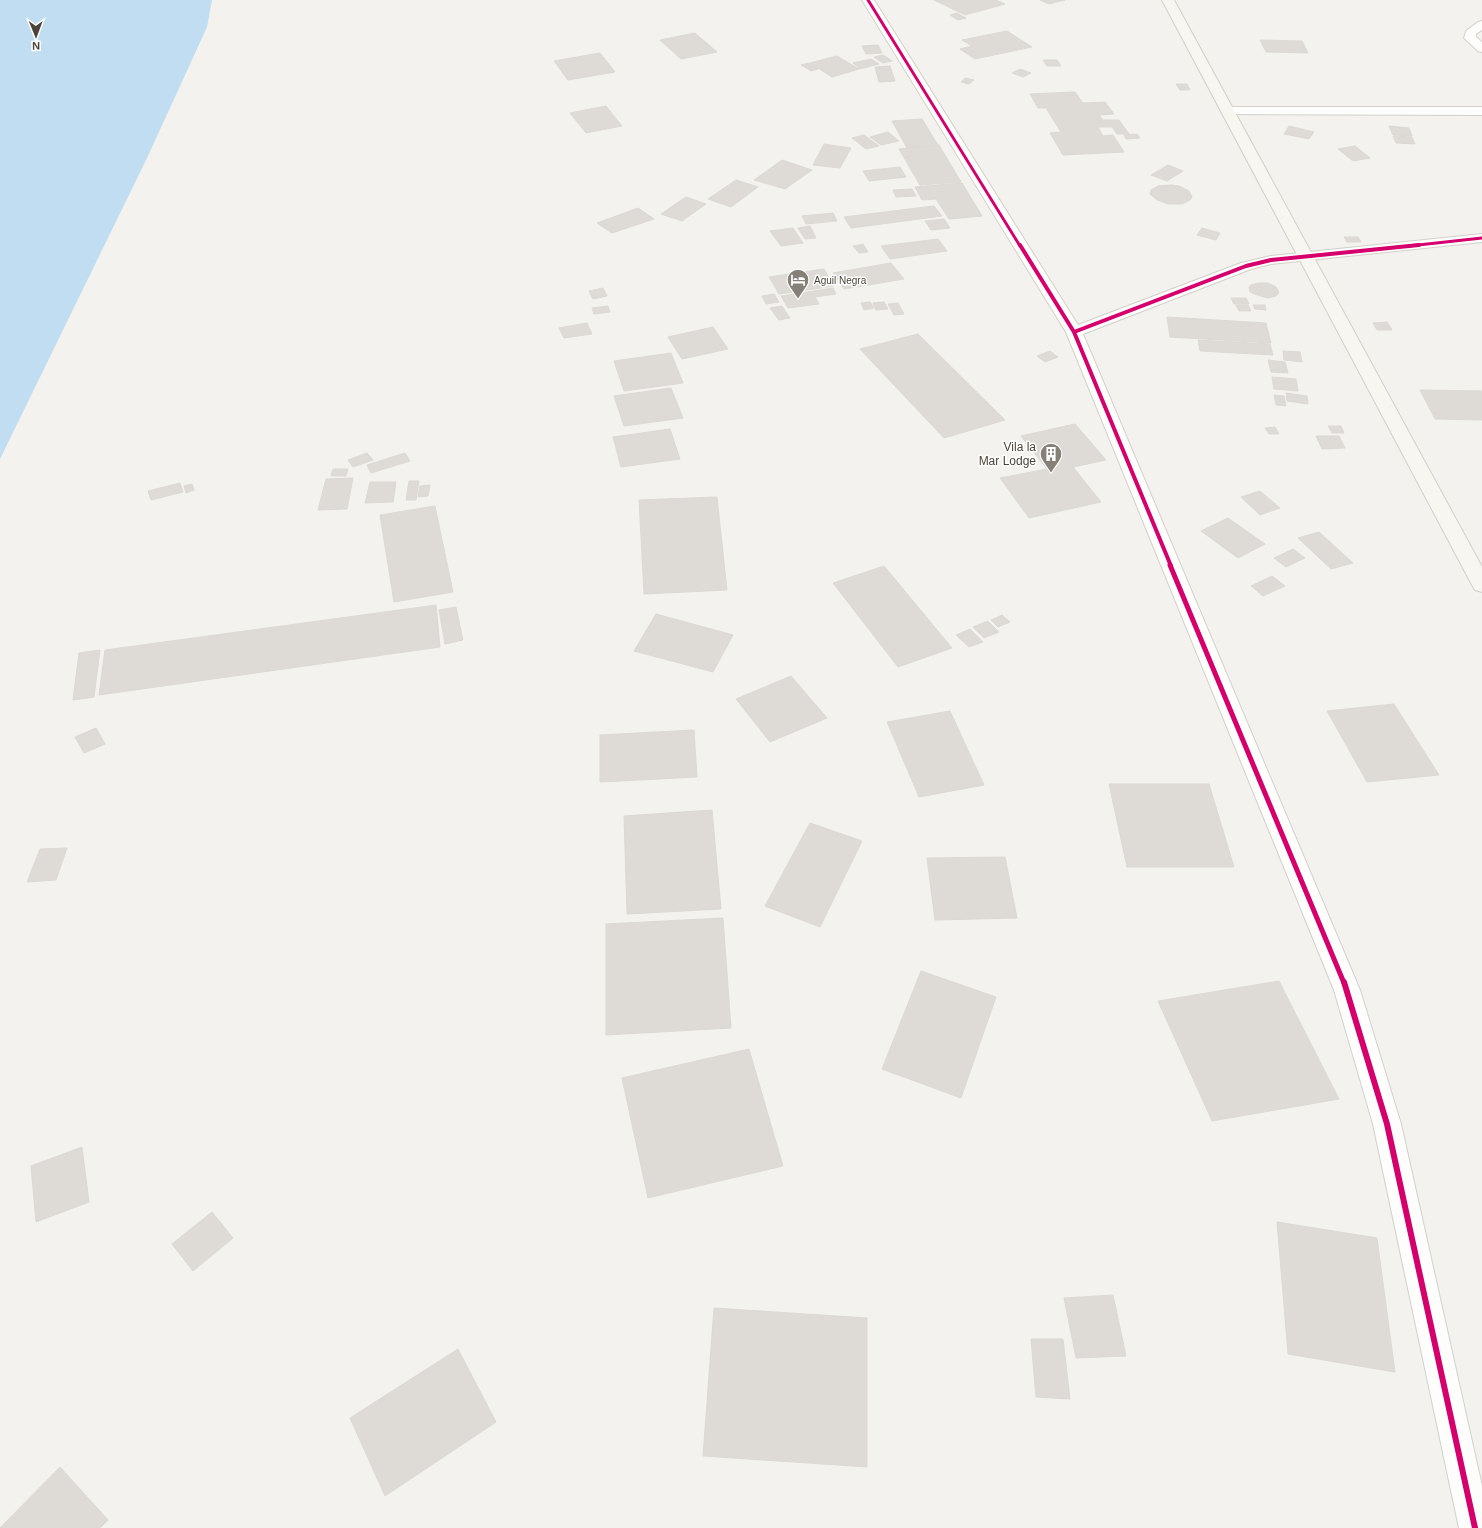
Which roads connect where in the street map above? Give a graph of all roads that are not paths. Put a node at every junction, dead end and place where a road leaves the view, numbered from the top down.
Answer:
1 (868, 0) edge
2 (1168, 0) edge
3 (1482, 24) edge
4 (1482, 48) edge
5 (1482, 110) edge
6 (1228, 112) junction
7 (1482, 238) edge
8 (1305, 255) junction
9 (1074, 332) junction
10 (1482, 585) edge
11 (1475, 1528) edge

1 - 9 street
2 - 6 main road
3 - 4 street
5 - 6 street
6 - 8 main road
7 - 8 street
8 - 9 street
8 - 10 main road
9 - 11 street

